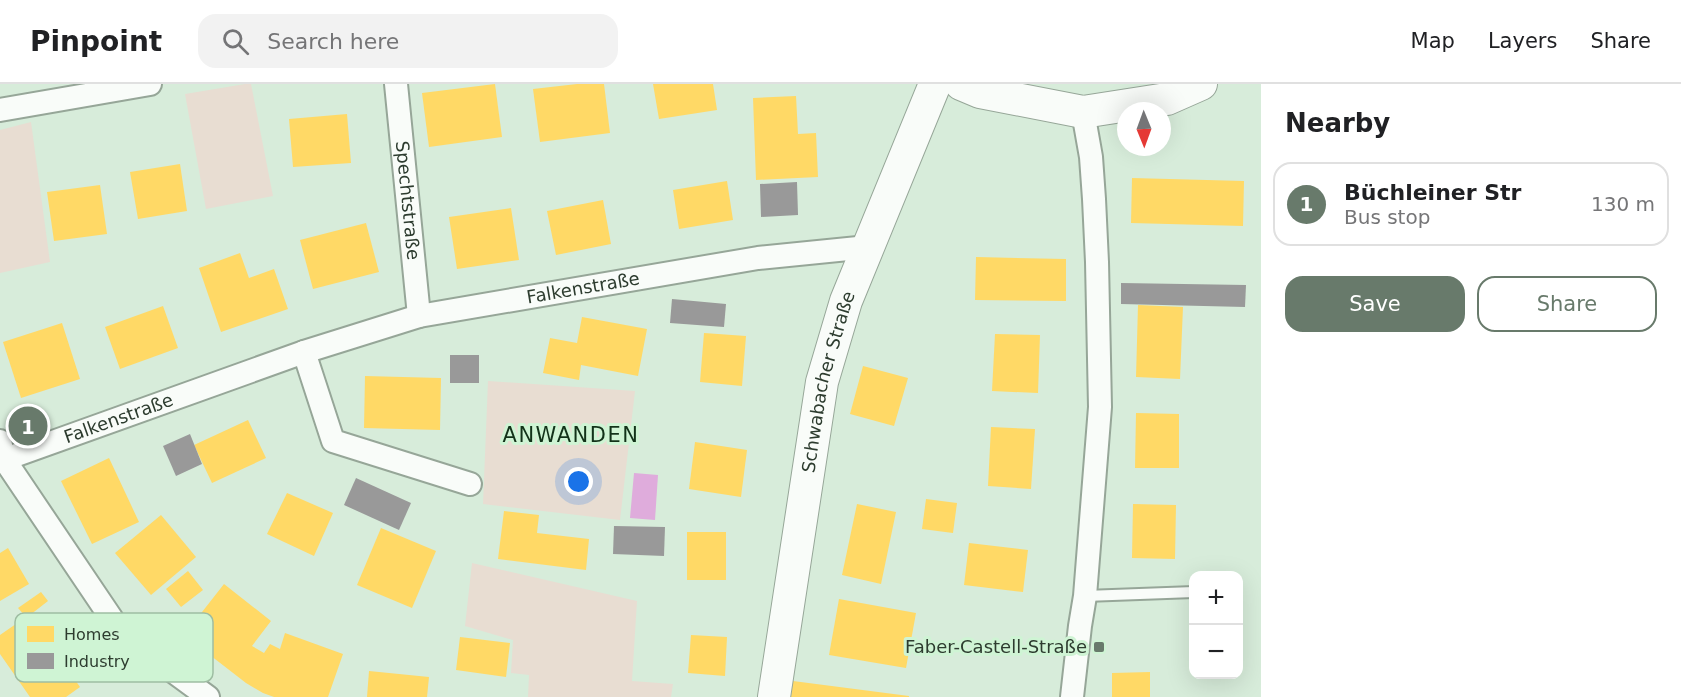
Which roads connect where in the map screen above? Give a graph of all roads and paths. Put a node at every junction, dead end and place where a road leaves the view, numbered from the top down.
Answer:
1 (150, 84) edge
2 (396, 84) edge
3 (935, 84) edge
4 (961, 84) edge
5 (1201, 84) edge
6 (0, 110) edge
7 (1083, 112) junction
8 (868, 247) junction
9 (419, 316) junction
10 (304, 352) junction
11 (1, 454) edge
12 (470, 484) dead end
13 (1189, 592) edge
14 (1085, 596) junction
15 (108, 613) edge
16 (188, 682) edge
17 (208, 697) edge
18 (774, 697) edge
19 (1072, 697) edge

1 - 6 street
2 - 9 street, Spechtstraße
3 - 8 street, Schwabacher Straße
4 - 7 street
5 - 7 street
7 - 14 street
8 - 9 street, Falkenstraße
8 - 18 street, Schwabacher Straße
9 - 10 street, Falkenstraße
10 - 11 street, Falkenstraße
10 - 12 street
11 - 15 street
13 - 14 lane
14 - 19 street
16 - 17 street

